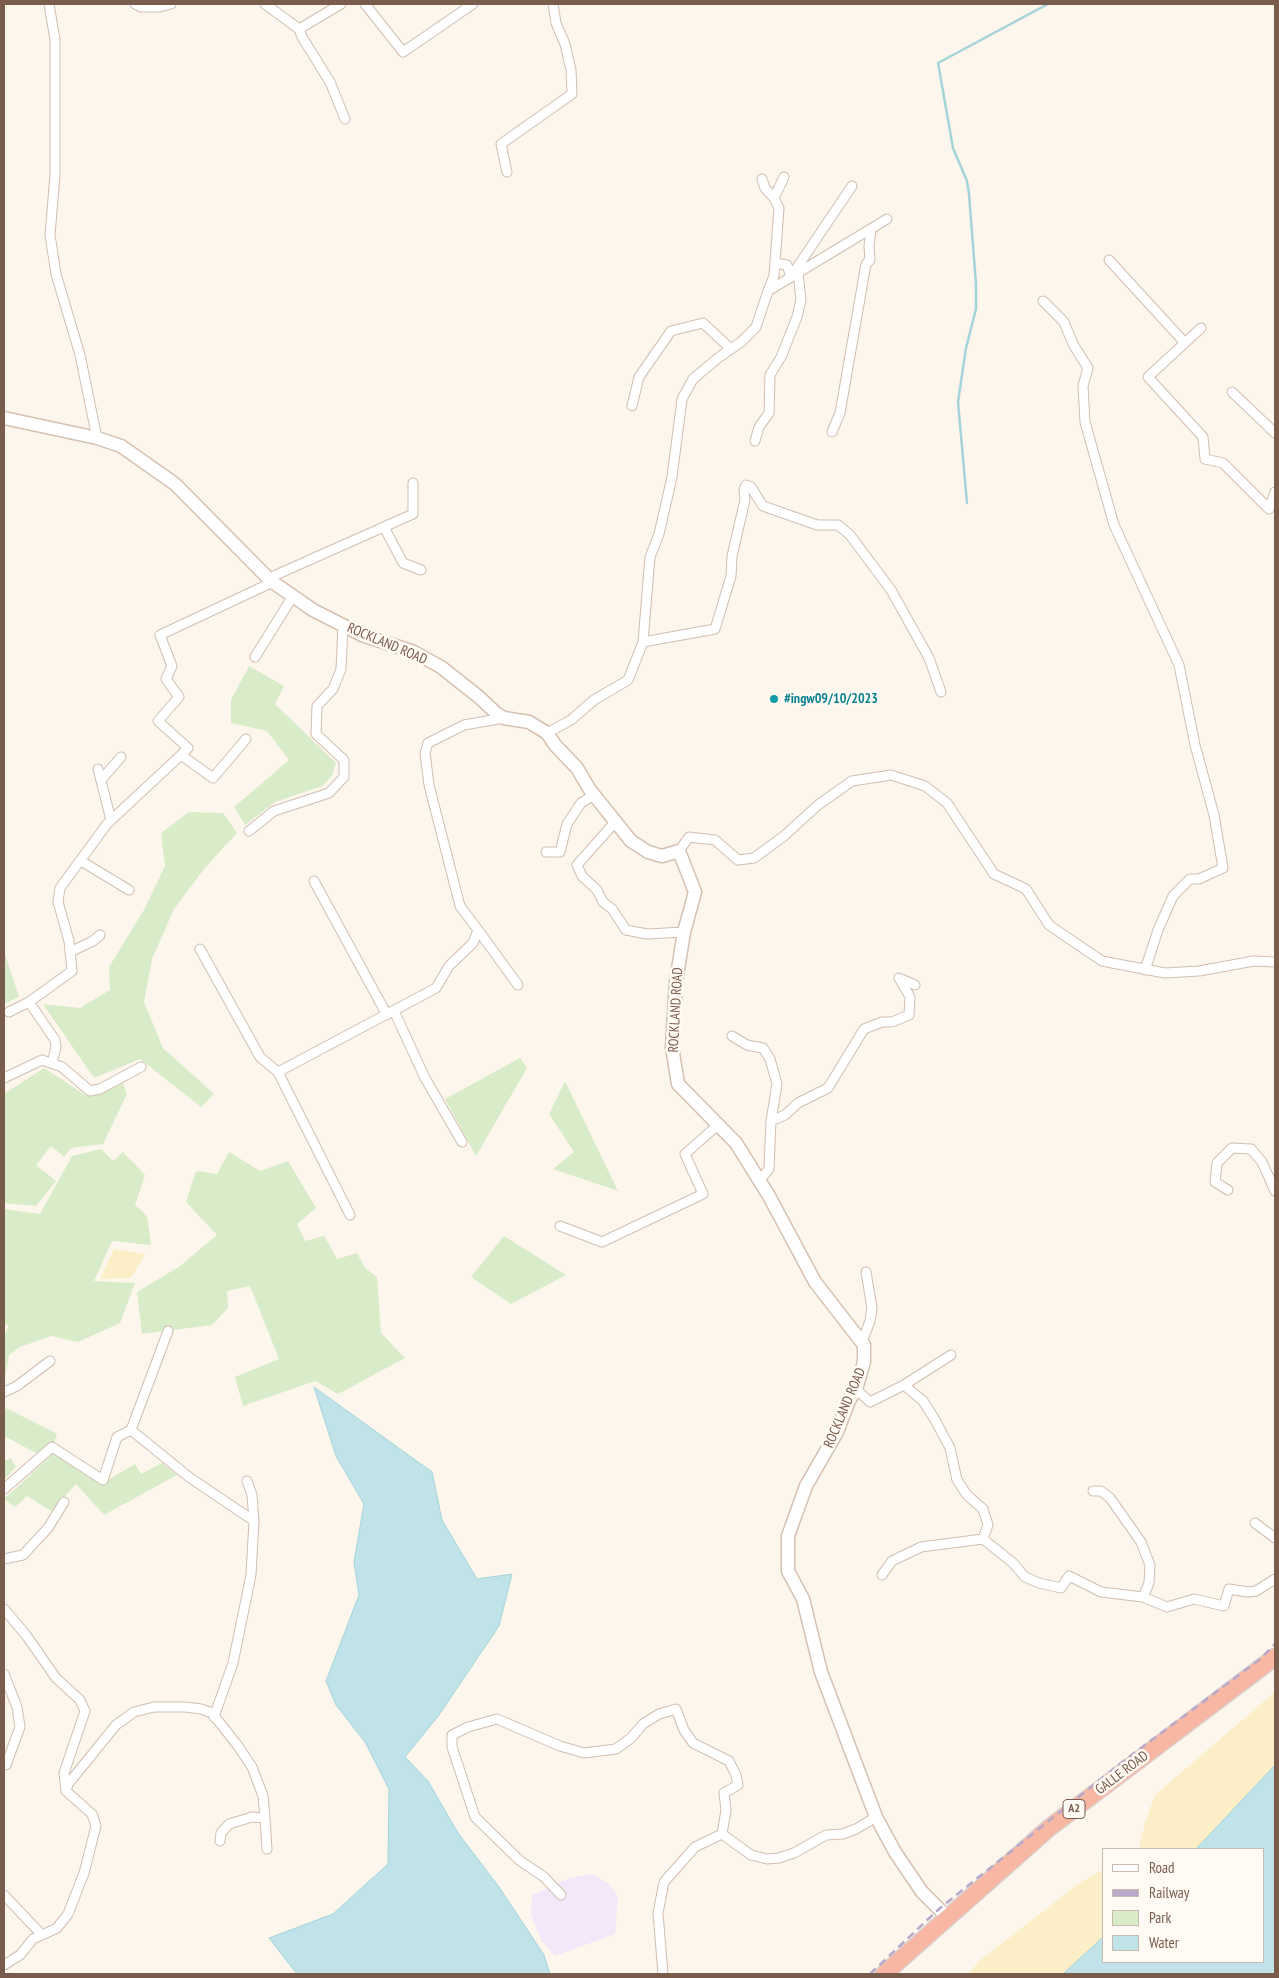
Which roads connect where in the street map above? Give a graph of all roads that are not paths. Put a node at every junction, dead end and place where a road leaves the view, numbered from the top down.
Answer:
1 (49, 4) edge
2 (135, 4) edge
3 (171, 4) edge
4 (265, 4) edge
5 (341, 4) edge
6 (365, 4) edge
7 (473, 4) edge
8 (553, 4) edge
9 (300, 29) junction
10 (345, 120) dead end
11 (507, 172) dead end
12 (784, 177) dead end
13 (762, 178) dead end
14 (852, 186) dead end
15 (774, 198) junction
16 (887, 219) dead end
17 (871, 229) junction
18 (1109, 260) dead end
19 (776, 263) junction
20 (794, 275) junction
21 (768, 291) junction
22 (1043, 301) dead end
23 (1201, 328) dead end
24 (1185, 343) junction
25 (731, 349) junction
26 (1232, 392) dead end
27 (632, 406) dead end
28 (4, 418) edge
29 (832, 432) dead end
30 (1275, 433) edge
31 (97, 438) junction
32 (755, 441) dead end
33 (412, 484) dead end
34 (1275, 492) edge
35 (384, 528) junction
36 (421, 570) dead end
37 (271, 580) junction
38 (293, 596) junction
39 (343, 625) junction
40 (642, 642) junction
41 (256, 657) dead end
42 (941, 692) dead end
43 (504, 718) junction
44 (547, 733) junction
45 (246, 739) dead end
46 (181, 755) junction
47 (121, 757) dead end
48 (98, 769) dead end
49 (101, 780) junction
50 (594, 795) junction
51 (112, 820) junction
52 (616, 821) junction
53 (249, 831) dead end
54 (679, 851) junction
55 (546, 852) dead end
56 (81, 861) junction
57 (314, 881) dead end
58 (130, 890) dead end
59 (478, 930) junction
60 (684, 932) junction
61 (100, 934) dead end
62 (200, 949) dead end
63 (70, 952) junction
64 (1275, 962) edge
65 (1145, 970) junction
66 (518, 985) dead end
67 (915, 985) dead end
68 (29, 1002) junction
69 (9, 1012) dead end
70 (390, 1013) junction
71 (732, 1036) dead end
72 (52, 1063) junction
73 (141, 1067) dead end
74 (278, 1072) junction
75 (4, 1078) edge
76 (771, 1121) junction
77 (719, 1124) junction
78 (462, 1142) dead end
79 (760, 1180) junction
80 (1228, 1190) dead end
81 (1275, 1191) edge
82 (560, 1226) dead end
83 (866, 1272) dead end
84 (168, 1331) dead end
85 (862, 1342) junction
86 (951, 1355) dead end
87 (50, 1361) dead end
88 (904, 1386) junction
89 (856, 1389) junction
90 (4, 1392) edge
91 (131, 1430) junction
92 (247, 1481) dead end
93 (4, 1488) edge
94 (1093, 1491) dead end
95 (64, 1502) dead end
96 (254, 1521) junction
97 (1255, 1523) dead end
98 (1275, 1538) edge
99 (983, 1539) junction
100 (4, 1558) edge
101 (882, 1575) dead end
102 (1275, 1579) edge
103 (1143, 1597) junction
104 (4, 1609) edge
105 (1275, 1657) edge
106 (4, 1674) edge
107 (214, 1717) junction
108 (6, 1765) dead end
109 (66, 1791) junction
110 (876, 1817) junction
111 (265, 1818) junction
112 (722, 1834) junction
113 (220, 1841) dead end
114 (267, 1849) dead end
115 (4, 1895) edge
116 (561, 1895) dead end
117 (946, 1917) junction
118 (42, 1935) junction
119 (4, 1965) edge
120 (663, 1974) edge
121 (884, 1974) edge

1 - 31 street
2 - 3 street
4 - 9 street
5 - 9 street
6 - 7 street
8 - 11 street
9 - 10 street
12 - 15 street
13 - 15 street
14 - 20 street
15 - 19 street
16 - 17 street
17 - 20 street
17 - 29 street
18 - 24 street
19 - 20 street
19 - 21 street
20 - 21 street
20 - 32 street
21 - 25 street
22 - 65 street
23 - 24 street
24 - 34 street
25 - 27 street
25 - 40 street
26 - 30 street
28 - 31 street, ROCKLAND ROAD
31 - 37 street, ROCKLAND ROAD
33 - 35 street
35 - 36 street
35 - 37 street
37 - 38 street, ROCKLAND ROAD
37 - 46 street
38 - 39 street, ROCKLAND ROAD
38 - 41 street
39 - 43 street, ROCKLAND ROAD
39 - 53 street
40 - 42 street
40 - 44 street
43 - 44 street
43 - 59 street
44 - 50 street
45 - 46 street
46 - 51 street
47 - 49 street
48 - 49 street
49 - 51 street
50 - 52 street
50 - 55 street
51 - 56 street
52 - 54 street
52 - 60 street
54 - 60 street, ROCKLAND ROAD
54 - 65 street
56 - 58 street
56 - 63 street
57 - 70 street
59 - 66 street
59 - 70 street
60 - 77 street, ROCKLAND ROAD
61 - 63 street
62 - 74 street
63 - 68 street
64 - 65 street
67 - 76 street
68 - 69 street
68 - 72 street
70 - 74 street
70 - 78 street
71 - 76 street
72 - 73 street
72 - 75 street
74 - 74 street
76 - 79 street
77 - 79 street, ROCKLAND ROAD
77 - 82 street
79 - 85 street, ROCKLAND ROAD
80 - 81 street
83 - 85 street
84 - 91 street
85 - 89 street, ROCKLAND ROAD
86 - 88 street
87 - 90 street
88 - 89 street
88 - 99 street
89 - 110 street, ROCKLAND ROAD
91 - 93 street
91 - 96 street
92 - 96 street
94 - 103 street
95 - 100 street
96 - 107 street
97 - 98 street
99 - 101 street
99 - 103 street
102 - 103 street
104 - 109 street
105 - 117 highway, GALLE ROAD / A2
106 - 108 street
107 - 109 street
107 - 111 street
109 - 118 street
110 - 112 street
110 - 117 street, ROCKLAND ROAD
111 - 113 street
111 - 114 street
112 - 116 street
112 - 120 street
115 - 118 street
117 - 121 highway, GALLE ROAD / A2
118 - 119 street

